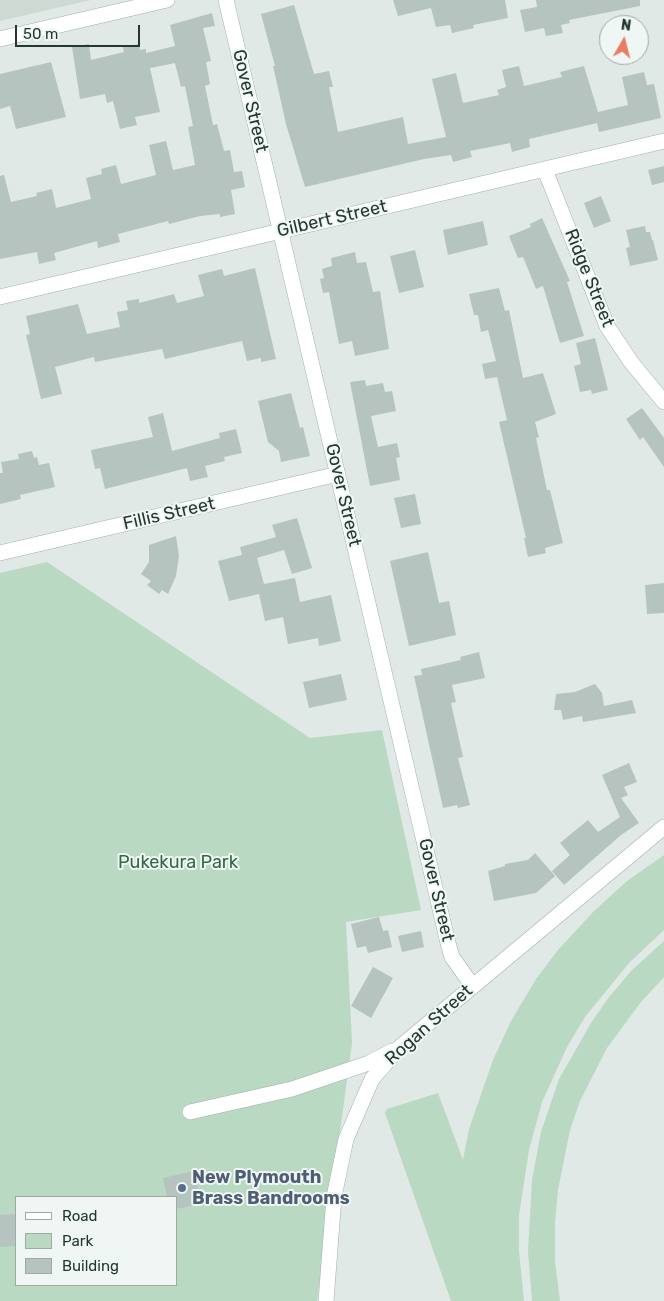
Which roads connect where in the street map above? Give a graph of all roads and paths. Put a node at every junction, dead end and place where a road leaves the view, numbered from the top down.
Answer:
1 (167, 0) edge
2 (226, 0) edge
3 (0, 39) edge
4 (664, 141) edge
5 (545, 170) junction
6 (280, 231) junction
7 (0, 297) edge
8 (664, 402) edge
9 (338, 474) junction
10 (0, 553) edge
11 (664, 827) edge
12 (472, 985) junction
13 (400, 1047) junction
14 (190, 1112) dead end
15 (326, 1301) edge

1 - 3 street
2 - 6 street, Gover Street
4 - 5 street, Gilbert Street
5 - 6 street, Gilbert Street
5 - 8 street, Ridge Street
6 - 7 street, Gilbert Street
6 - 9 street, Gover Street
9 - 10 street, Fillis Street
9 - 12 street, Gover Street
11 - 12 street, Rogan Street
12 - 13 street, Rogan Street
13 - 14 street
13 - 15 street, Rogan Street

